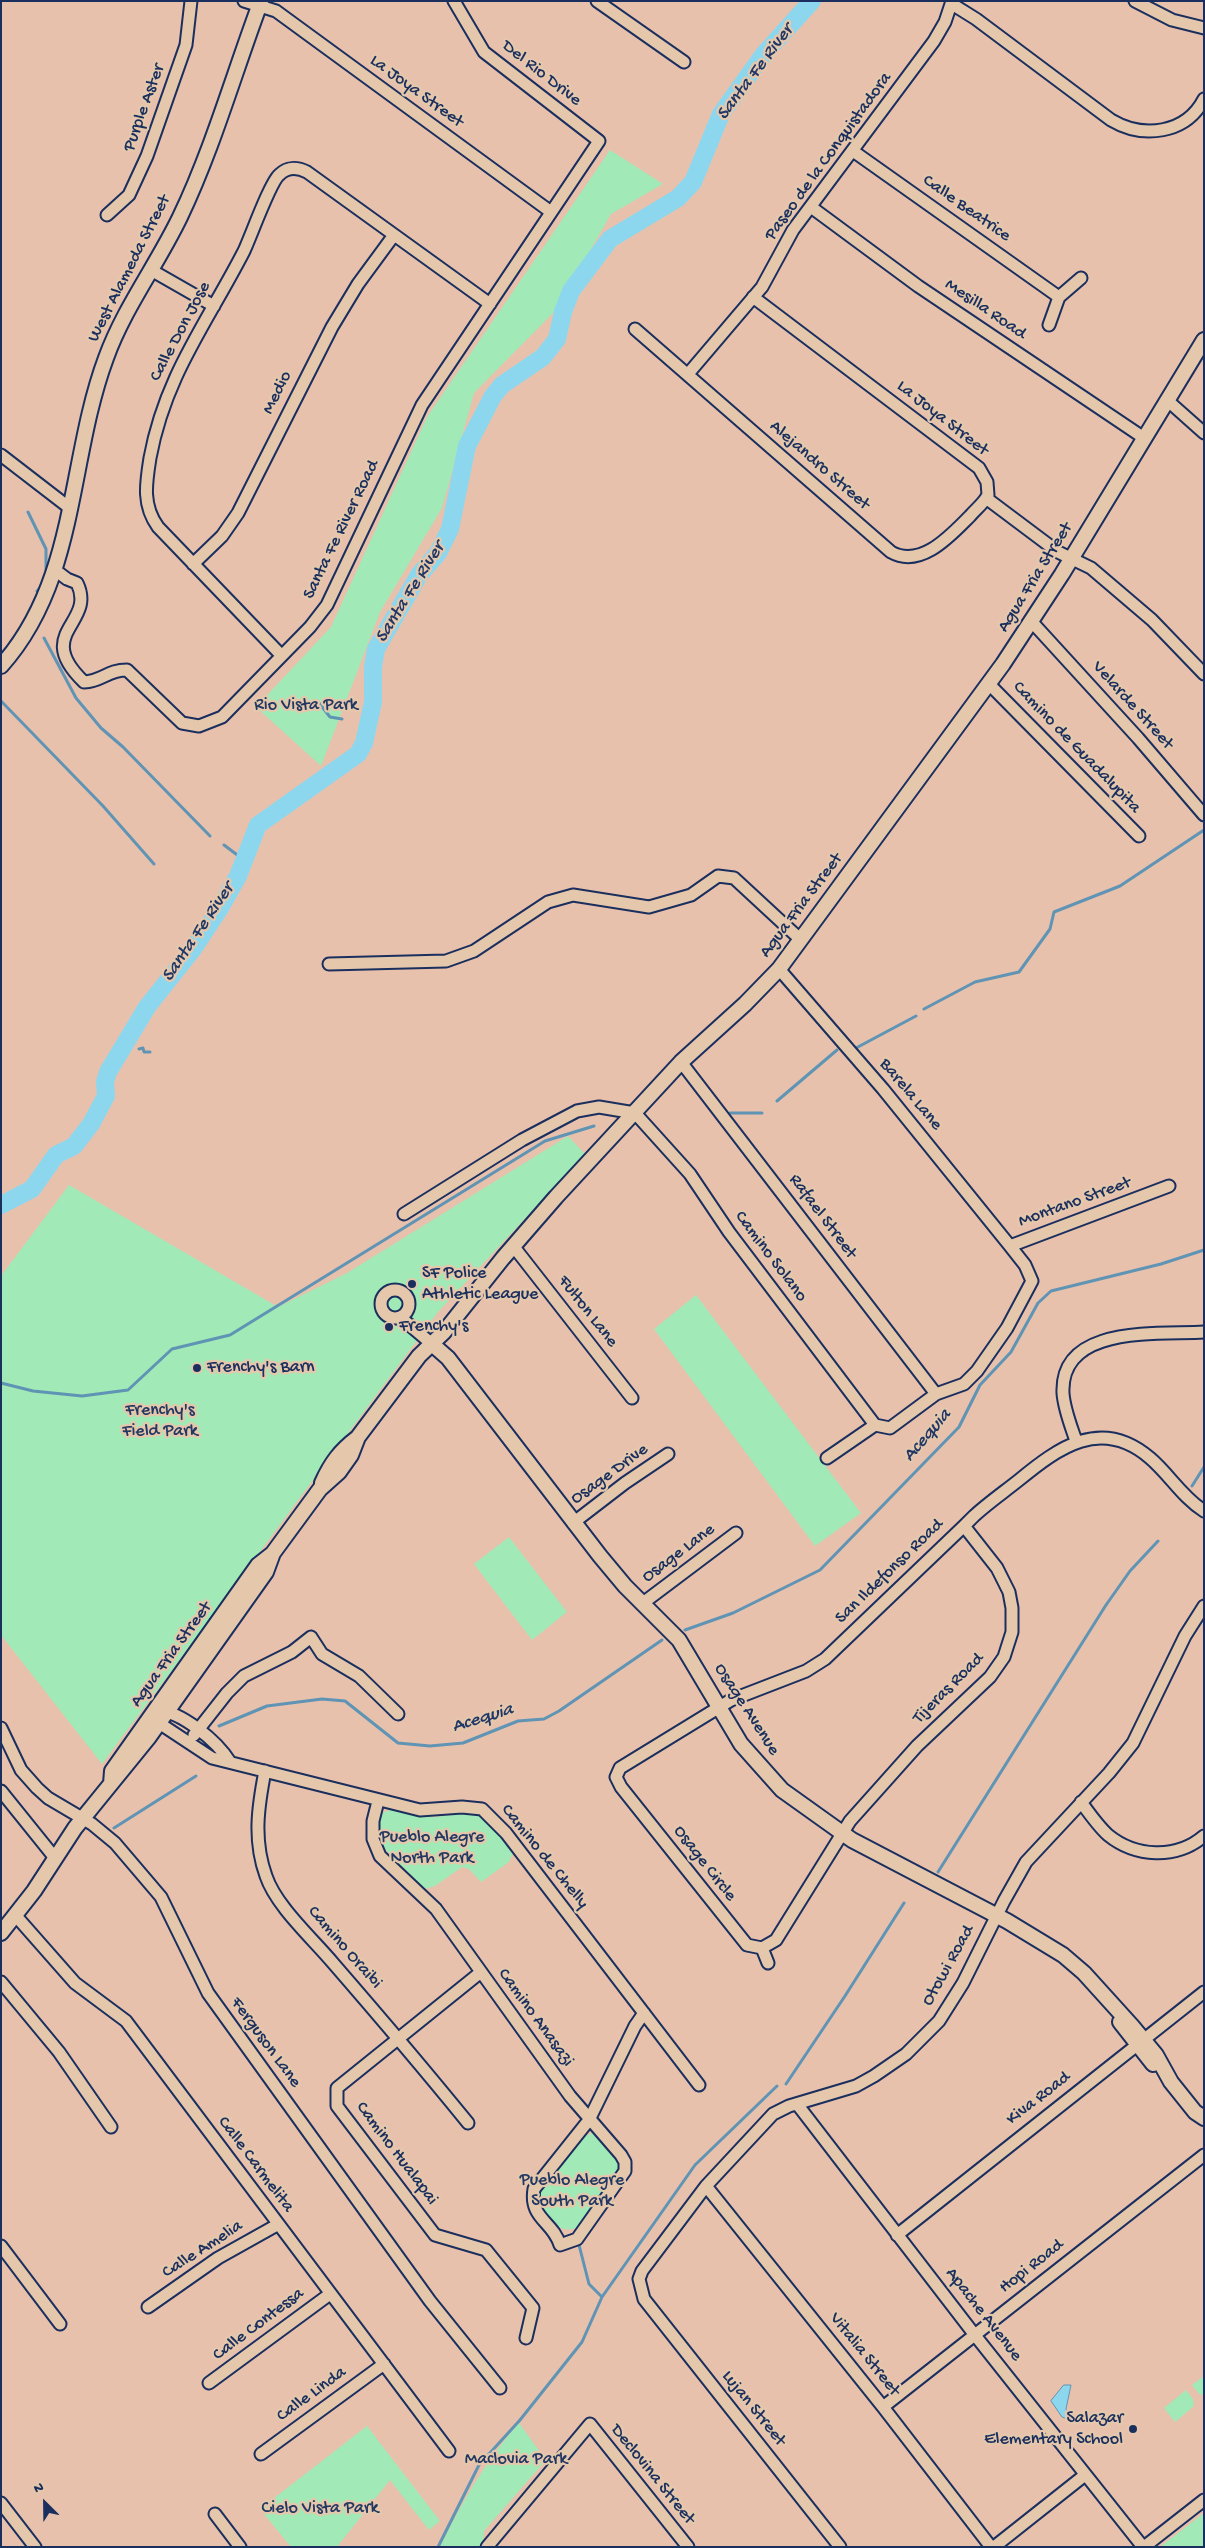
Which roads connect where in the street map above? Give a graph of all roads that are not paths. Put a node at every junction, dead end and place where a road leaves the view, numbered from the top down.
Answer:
1 (191, 1) edge
2 (244, 1) edge
3 (454, 1) edge
4 (597, 1) edge
5 (1135, 1) edge
6 (952, 3) edge
7 (260, 4) edge
8 (1204, 28) edge
9 (684, 62) dead end
10 (1204, 99) edge
11 (599, 141) joint
12 (853, 151) junction
13 (811, 207) junction
14 (551, 212) junction
15 (106, 215) dead end
16 (394, 235) junction
17 (151, 270) junction
18 (1081, 278) dead end
19 (754, 297) junction
20 (1059, 297) junction
21 (490, 304) junction
22 (214, 306) junction
23 (1049, 325) dead end
24 (635, 329) dead end
25 (1204, 340) edge
26 (688, 374) junction
27 (1167, 400) junction
28 (1204, 433) edge
29 (1144, 438) junction
30 (1, 455) edge
31 (986, 498) junction
32 (70, 508) junction
33 (1071, 559) junction
34 (193, 564) junction
35 (55, 570) junction
36 (1032, 622) junction
37 (281, 655) junction
38 (1, 666) edge
39 (1204, 674) edge
40 (989, 684) junction
41 (1204, 815) edge
42 (1138, 836) dead end
43 (801, 940) junction
44 (329, 964) dead end
45 (779, 969) junction
46 (681, 1062) junction
47 (635, 1113) junction
48 (1169, 1186) dead end
49 (404, 1214) dead end
50 (1010, 1246) junction
51 (514, 1247) junction
52 (400, 1317) dead end
53 (1204, 1332) edge
54 (432, 1344) junction
55 (936, 1394) junction
56 (632, 1398) dead end
57 (875, 1425) junction
58 (1076, 1441) junction
59 (668, 1454) dead end
60 (827, 1458) dead end
61 (1204, 1511) edge
62 (573, 1523) junction
63 (964, 1526) junction
64 (736, 1533) dead end
65 (643, 1603) junction
66 (1204, 1606) edge
67 (718, 1708) junction
68 (161, 1714) junction
69 (398, 1714) dead end
70 (1, 1728) edge
71 (198, 1730) junction
72 (188, 1742) junction
73 (230, 1762) junction
74 (265, 1771) junction
75 (1, 1791) edge
76 (378, 1801) junction
77 (1081, 1802) junction
78 (84, 1819) junction
79 (842, 1834) junction
80 (1204, 1836) edge
81 (55, 1858) junction
82 (997, 1915) junction
83 (16, 1916) junction
84 (1, 1933) edge
85 (762, 1948) junction
86 (768, 1963) dead end
87 (481, 1972) junction
88 (1, 1982) edge
89 (1204, 1992) edge
90 (644, 2013) junction
91 (398, 2038) junction
92 (1140, 2042) junction
93 (699, 2085) dead end
94 (797, 2104) junction
95 (1200, 2115) edge
96 (589, 2120) junction
97 (468, 2123) dead end
98 (111, 2128) dead end
99 (1204, 2129) edge
100 (1204, 2155) edge
101 (706, 2186) junction
102 (277, 2224) junction
103 (897, 2235) junction
104 (1, 2246) edge
105 (642, 2292) joint
106 (330, 2294) junction
107 (148, 2308) dead end
108 (60, 2324) dead end
109 (974, 2334) junction
110 (526, 2338) dead end
111 (384, 2364) junction
112 (210, 2384) dead end
113 (500, 2388) dead end
114 (883, 2407) junction
115 (449, 2451) dead end
116 (261, 2454) dead end
117 (1086, 2475) junction
118 (1204, 2500) edge
119 (1, 2502) edge
120 (215, 2514) dead end
121 (35, 2547) edge
122 (240, 2547) edge
123 (487, 2547) edge
124 (688, 2547) edge
125 (840, 2547) edge
126 (992, 2547) edge
127 (1143, 2547) edge

1 - 15 street, Purple Aster
2 - 7 street, La Joya Street
3 - 11 street, Del Rio Drive
4 - 9 street
5 - 8 street
6 - 10 street
6 - 12 street, Paseo de la Conquistadora
7 - 14 street, La Joya Street
7 - 17 street, West Alameda Street
11 - 14 street, Santa Fe River Road
12 - 13 street, Paseo de la Conquistadora
12 - 20 street, Calle Beatrice
13 - 19 street, Paseo de la Conquistadora
13 - 29 street, Mesilla Road
14 - 21 street, Santa Fe River Road
16 - 21 street, Calle Don Jose
16 - 22 street, Calle Don Jose
16 - 34 street, Medio
17 - 22 street
17 - 32 street, West Alameda Street
18 - 20 street
19 - 26 street, Paseo de la Conquistadora
19 - 31 street, La Joya Street
20 - 23 street
21 - 37 street, Santa Fe River Road
22 - 34 street, Calle Don Jose
24 - 26 street, Alejandro Street
25 - 27 street, Agua Fria Street
26 - 31 street, Alejandro Street
27 - 28 street
27 - 29 street, Agua Fria Street
29 - 33 street, Agua Fria Street
30 - 32 street
31 - 33 street
32 - 35 street, West Alameda Street
33 - 36 street, Agua Fria Street
33 - 39 street
34 - 37 street, Calle Don Jose
35 - 37 street, Santa Fe River Road
35 - 38 street, West Alameda Street
36 - 40 street, Agua Fria Street
36 - 41 street, Velarde Street
40 - 42 street, Camino de Guadalupita
40 - 43 street, Agua Fria Street
43 - 44 street
43 - 45 street, Agua Fria Street
45 - 46 street, Agua Fria Street
45 - 50 street, Barela Lane
46 - 47 street, Agua Fria Street
46 - 55 street, Rafael Street
47 - 49 street
47 - 51 street, Agua Fria Street
47 - 57 street, Camino Solano
48 - 50 street, Montano Street
50 - 55 street, Montano Street
51 - 54 street, Agua Fria Street
51 - 56 street, Fulton Lane
52 - 54 street
53 - 58 street
54 - 62 street, Osage Avenue
54 - 68 street, Agua Fria Street
55 - 57 street
57 - 60 street
58 - 61 street
58 - 63 street, San Ildefonso Road
59 - 62 street, Osage Drive
62 - 65 street, Osage Avenue
63 - 67 street, San Ildefonso Road
63 - 79 street, Tijeras Road
64 - 65 street, Osage Lane
65 - 67 street, Osage Avenue
66 - 77 street, Otowi Road
67 - 79 street, Osage Avenue
67 - 85 street, Osage Circle
68 - 71 street
68 - 72 street, Camino de Chelly
68 - 78 street, Agua Fria Street
69 - 71 street
70 - 78 street, Ferguson Lane
71 - 72 street
71 - 73 street
72 - 73 street, Camino de Chelly
73 - 74 street, Camino de Chelly
74 - 76 street, Camino de Chelly
74 - 91 street, Camino Oraibi
75 - 81 street
76 - 87 street, Camino Anasazi
76 - 90 street, Camino de Chelly
77 - 80 street
77 - 82 street, Otowi Road
78 - 81 street, Agua Fria Street
78 - 113 street, Ferguson Lane
79 - 82 street, Osage Avenue
79 - 85 street
81 - 83 street, Agua Fria Street
82 - 92 street, Osage Avenue
82 - 94 street, Otowi Road
83 - 84 street, Agua Fria Street
83 - 102 street, Calle Carmelita
85 - 86 street
87 - 91 street, Camino Hualapai
87 - 96 street, Camino Anasazi
88 - 98 street
89 - 92 street, Kiva Road
90 - 93 street, Camino de Chelly
90 - 96 street
91 - 97 street, Camino Oraibi
91 - 110 street, Camino Hualapai
92 - 95 street, Osage Avenue
92 - 103 street, Kiva Road
94 - 101 street, Otowi Road
94 - 103 street, Apache Avenue
95 - 99 street, Osage Avenue
96 - 96 street, Camino Anasazi
100 - 109 street, Hopi Road
101 - 105 street, Otowi Road
101 - 114 street, Vitalia Street
102 - 106 street, Calle Carmelita
102 - 107 street, Calle Amelia
103 - 109 street, Apache Avenue
104 - 108 street
105 - 125 street, Lujan Street
106 - 111 street, Calle Carmelita
106 - 112 street, Calle Contessa
109 - 114 street, Hopi Road
109 - 117 street, Apache Avenue
111 - 115 street, Calle Carmelita
111 - 116 street, Calle Linda
114 - 126 street, Vitalia Street
117 - 126 street
117 - 127 street, Apache Avenue
118 - 127 street
119 - 121 street
120 - 122 street
123 - 124 street, Declovina Street

